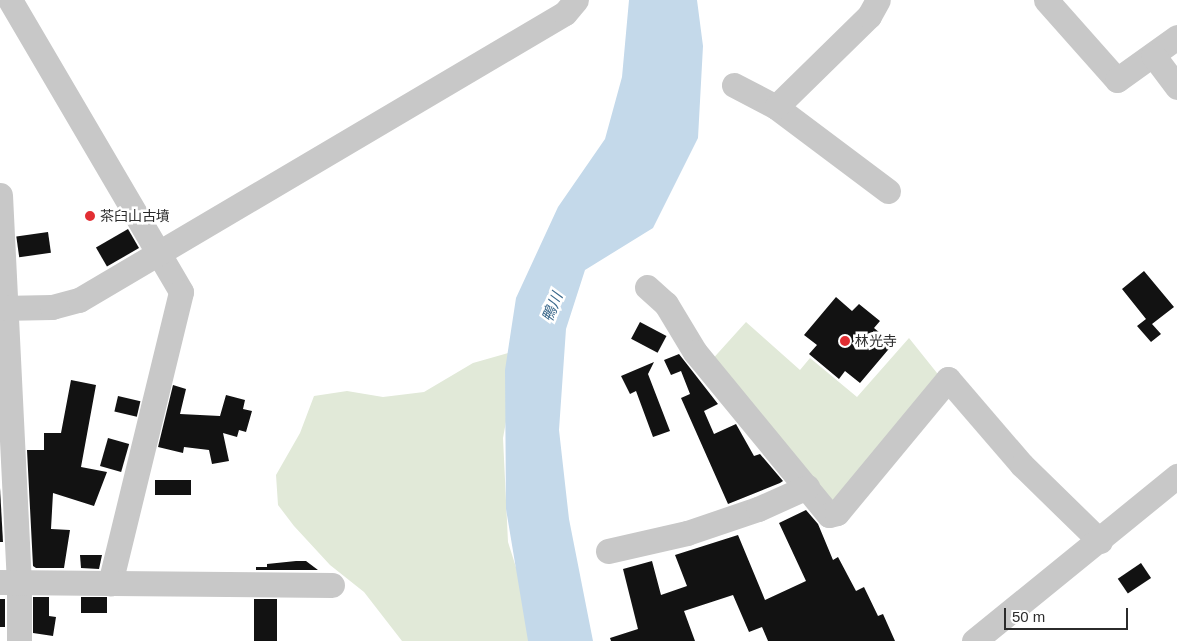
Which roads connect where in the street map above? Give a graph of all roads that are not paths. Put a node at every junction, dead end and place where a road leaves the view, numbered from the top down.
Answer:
1 (576, 0) edge
2 (878, 0) edge
3 (1046, 0) edge
4 (8, 6) edge
5 (1177, 37) edge
6 (1153, 55) junction
7 (734, 85) dead end
8 (1177, 87) edge
9 (776, 107) junction
10 (888, 191) dead end
11 (0, 195) edge
12 (158, 254) junction
13 (647, 287) dead end
14 (3, 308) edge
15 (5, 403) edge
16 (1177, 476) edge
17 (807, 487) junction
18 (1100, 541) junction
19 (608, 551) dead end
20 (9, 582) edge
21 (110, 583) junction
22 (332, 585) dead end
23 (19, 641) edge
24 (974, 641) edge

1 - 12 street
2 - 9 street
3 - 6 street
4 - 12 street
5 - 6 street
6 - 8 street
7 - 9 street
9 - 10 street
11 - 14 street
12 - 14 street
12 - 21 street
13 - 17 street
14 - 15 street
15 - 20 street
16 - 18 street
17 - 18 street
17 - 19 street
18 - 24 street
20 - 21 street
20 - 23 street
21 - 22 street

